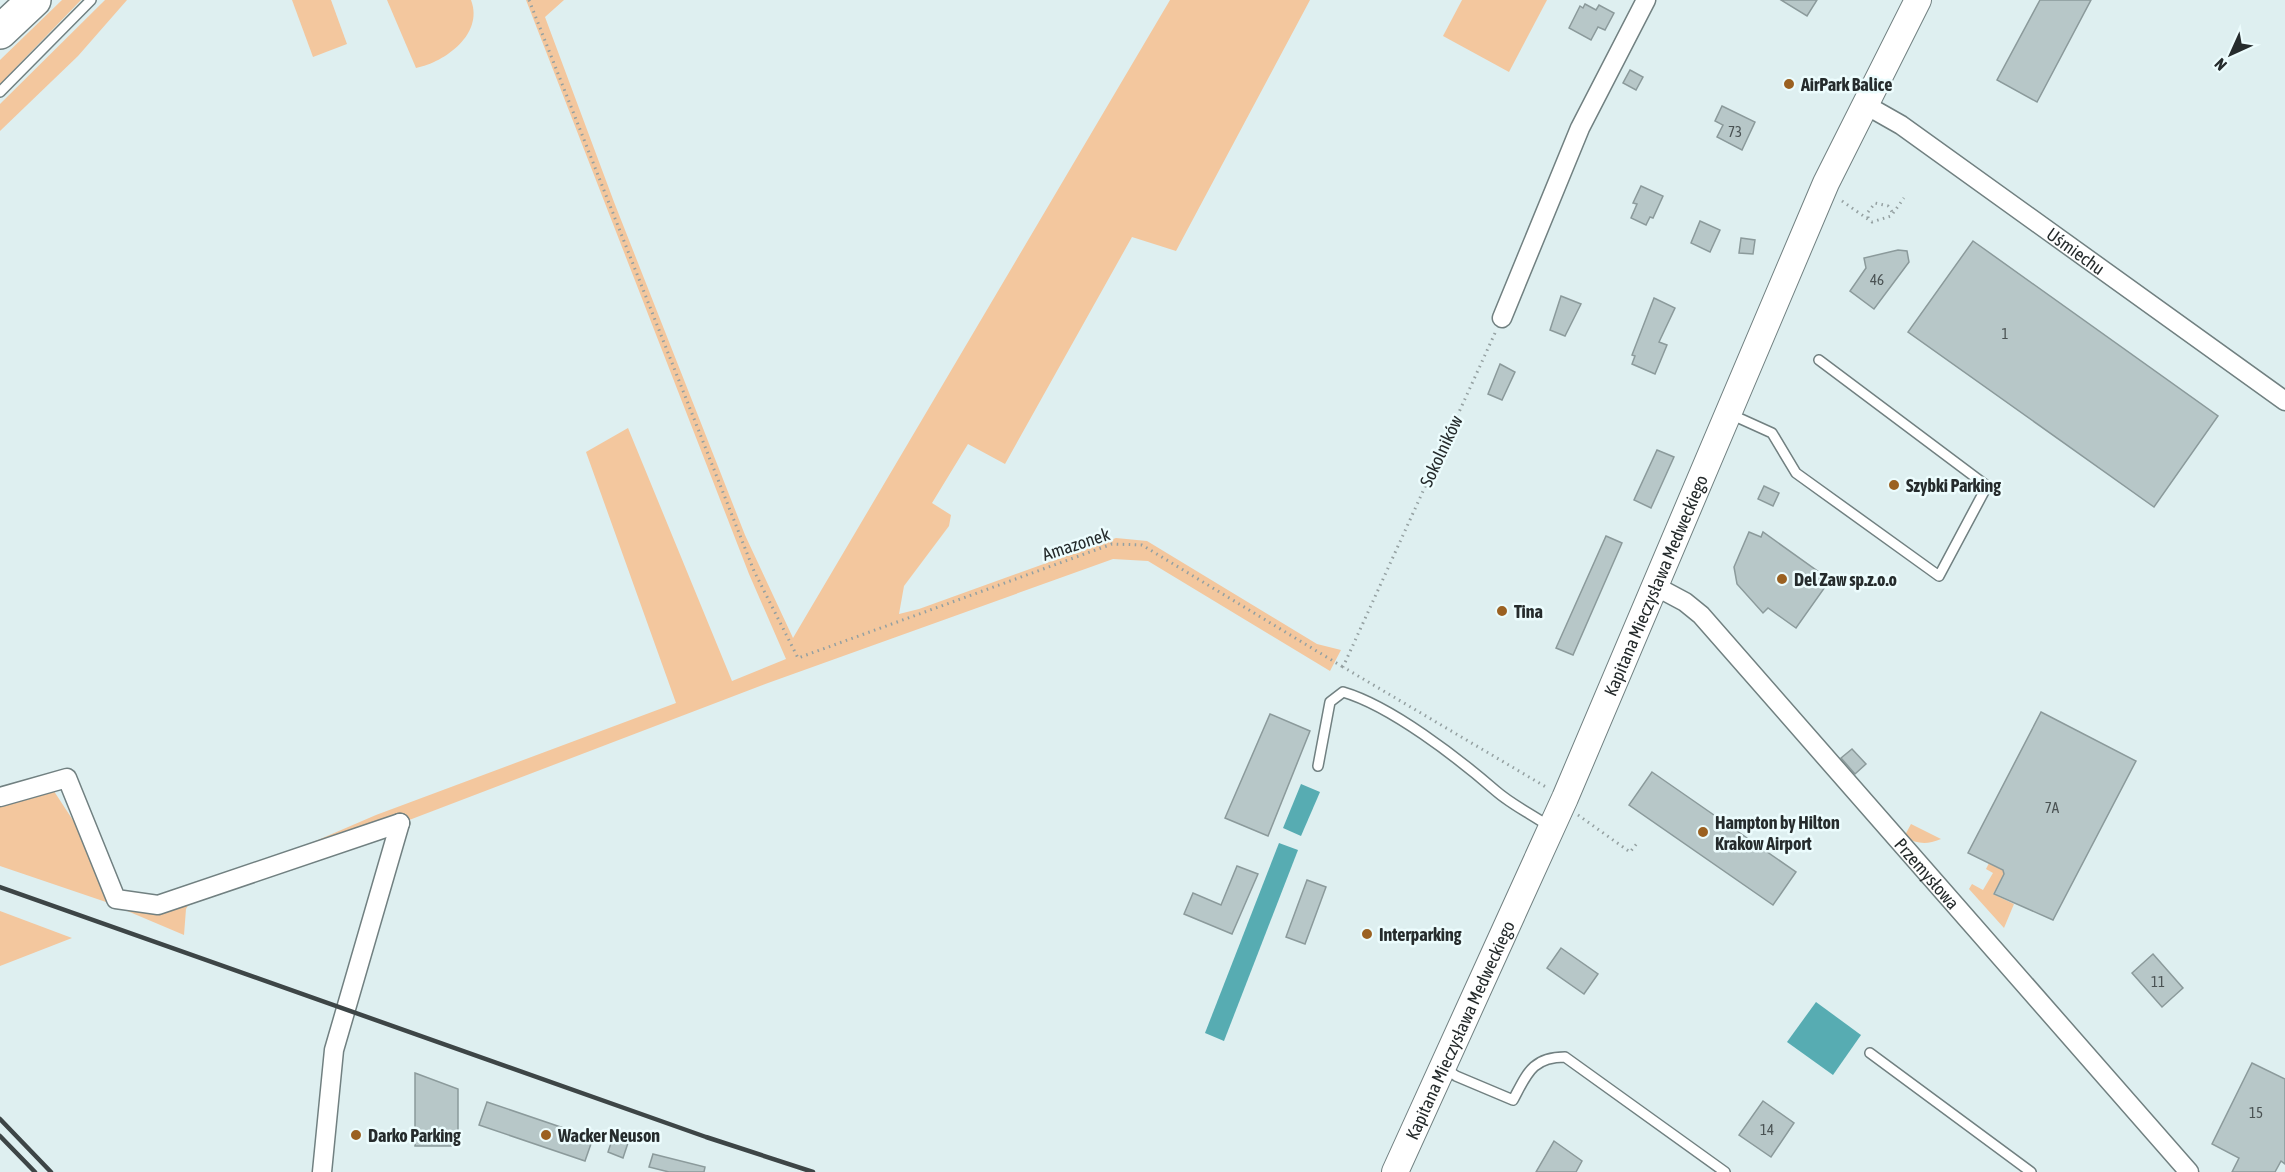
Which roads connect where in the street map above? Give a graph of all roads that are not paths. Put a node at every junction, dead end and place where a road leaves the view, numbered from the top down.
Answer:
1 (34, 0) edge
2 (91, 0) edge
3 (1646, 0) edge
4 (1918, 0) edge
5 (0, 32) edge
6 (0, 92) edge
7 (1864, 104) junction
8 (1502, 318) road end
9 (1819, 360) dead end
10 (2285, 401) edge
11 (1728, 414) junction
12 (1655, 586) junction
13 (1318, 766) dead end
14 (0, 796) edge
15 (1552, 828) junction
16 (1870, 1053) dead end
17 (1442, 1066) junction
18 (322, 1172) edge
19 (1395, 1172) edge
20 (1725, 1172) edge
21 (2031, 1172) edge
22 (2189, 1172) edge

1 - 5 highway
2 - 6 lane
3 - 8 street
4 - 7 main road, Kapitana Mieczysława Medweckiego
7 - 10 street, Uśmiechu
7 - 11 main road, Kapitana Mieczysława Medweckiego
9 - 11 lane
11 - 12 main road, Kapitana Mieczysława Medweckiego
12 - 15 main road, Kapitana Mieczysława Medweckiego
12 - 22 street, Przemysłowa
13 - 15 lane
14 - 18 street
15 - 17 main road, Kapitana Mieczysława Medweckiego
16 - 21 lane
17 - 19 main road, Kapitana Mieczysława Medweckiego
17 - 20 lane

